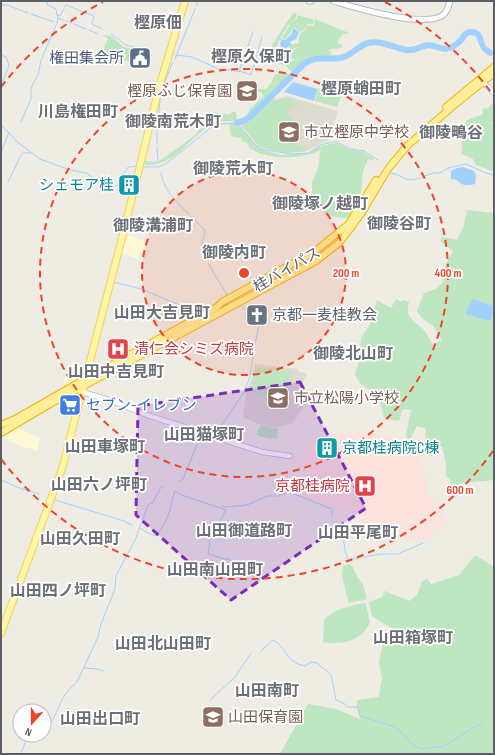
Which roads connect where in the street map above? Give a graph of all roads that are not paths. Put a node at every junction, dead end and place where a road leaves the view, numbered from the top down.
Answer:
1 (185, 1) edge
2 (333, 1) edge
3 (450, 1) edge
4 (494, 67) edge
5 (494, 73) edge
6 (481, 80) junction
7 (494, 93) edge
8 (351, 224) junction
9 (227, 304) tunnel mouth
10 (85, 379) junction
11 (83, 389) junction
12 (3, 427) edge
13 (1, 433) edge
14 (290, 456) dead end
15 (1, 633) edge

1 - 10 main road
2 - 3 main road
4 - 6 highway, 桂バイパス
5 - 6 highway, 桂バイパス
6 - 7 street
6 - 8 highway, 桂バイパス
8 - 9 highway, 桂バイパス
8 - 10 highway
8 - 11 highway
10 - 11 main road
10 - 12 highway
11 - 13 highway
11 - 14 street
11 - 15 main road

